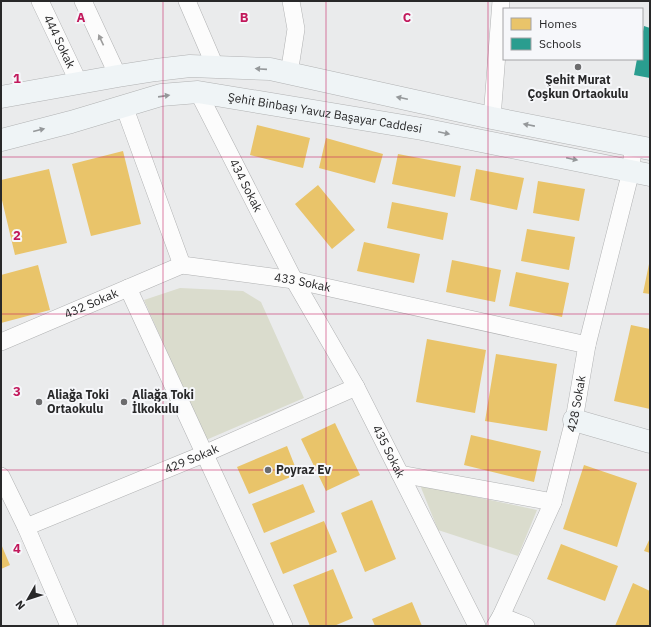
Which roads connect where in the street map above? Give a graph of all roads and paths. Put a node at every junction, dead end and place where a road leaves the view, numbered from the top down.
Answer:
1 (40, 1) edge
2 (83, 1) edge
3 (187, 1) edge
4 (291, 1) edge
5 (501, 1) edge
6 (214, 66) junction
7 (289, 74) junction
8 (118, 76) junction
9 (79, 83) junction
10 (198, 92) junction
11 (1, 97) edge
12 (124, 106) junction
13 (492, 118) junction
14 (1, 140) edge
15 (642, 147) edge
16 (640, 173) edge
17 (182, 265) junction
18 (294, 280) junction
19 (128, 288) junction
20 (1, 342) edge
21 (587, 345) junction
22 (356, 387) junction
23 (574, 420) junction
24 (650, 442) edge
25 (204, 454) junction
26 (400, 474) junction
27 (1, 476) edge
28 (553, 502) junction
29 (26, 527) junction
30 (498, 621) edge
31 (69, 626) edge
32 (284, 626) edge
33 (477, 626) edge
34 (526, 626) edge

1 - 9 street, 444 Sokak
8 -> 2 street
3 - 6 street
4 - 7 street
5 - 13 street
7 -> 6 street
6 - 8 street
13 -> 7 street
8 - 9 street
9 - 11 street
12 -> 10 street, Şehit Binbaşı Yavuz Başayar Caddesi
10 -> 16 street, Şehit Binbaşı Yavuz Başayar Caddesi
10 - 18 street, 434 Sokak
14 -> 12 street, Şehit Binbaşı Yavuz Başayar Caddesi
12 - 17 street
15 -> 13 street
15 - 16 street, 428 Sokak
16 - 21 street, 428 Sokak
17 - 18 street, 433 Sokak
17 - 19 street, 432 Sokak
18 - 21 street, 433 Sokak
18 - 22 street, 435 Sokak
19 - 20 street, 432 Sokak
19 - 25 street
21 - 23 street, 428 Sokak
22 - 25 street, 429 Sokak
22 - 26 street, 435 Sokak
23 - 24 street
23 - 28 street, 428 Sokak
25 - 29 street, 429 Sokak
25 - 32 street
26 - 28 street
26 - 33 street, 435 Sokak
27 - 29 street
28 - 30 street, 428 Sokak
29 - 31 street
30 - 34 street

